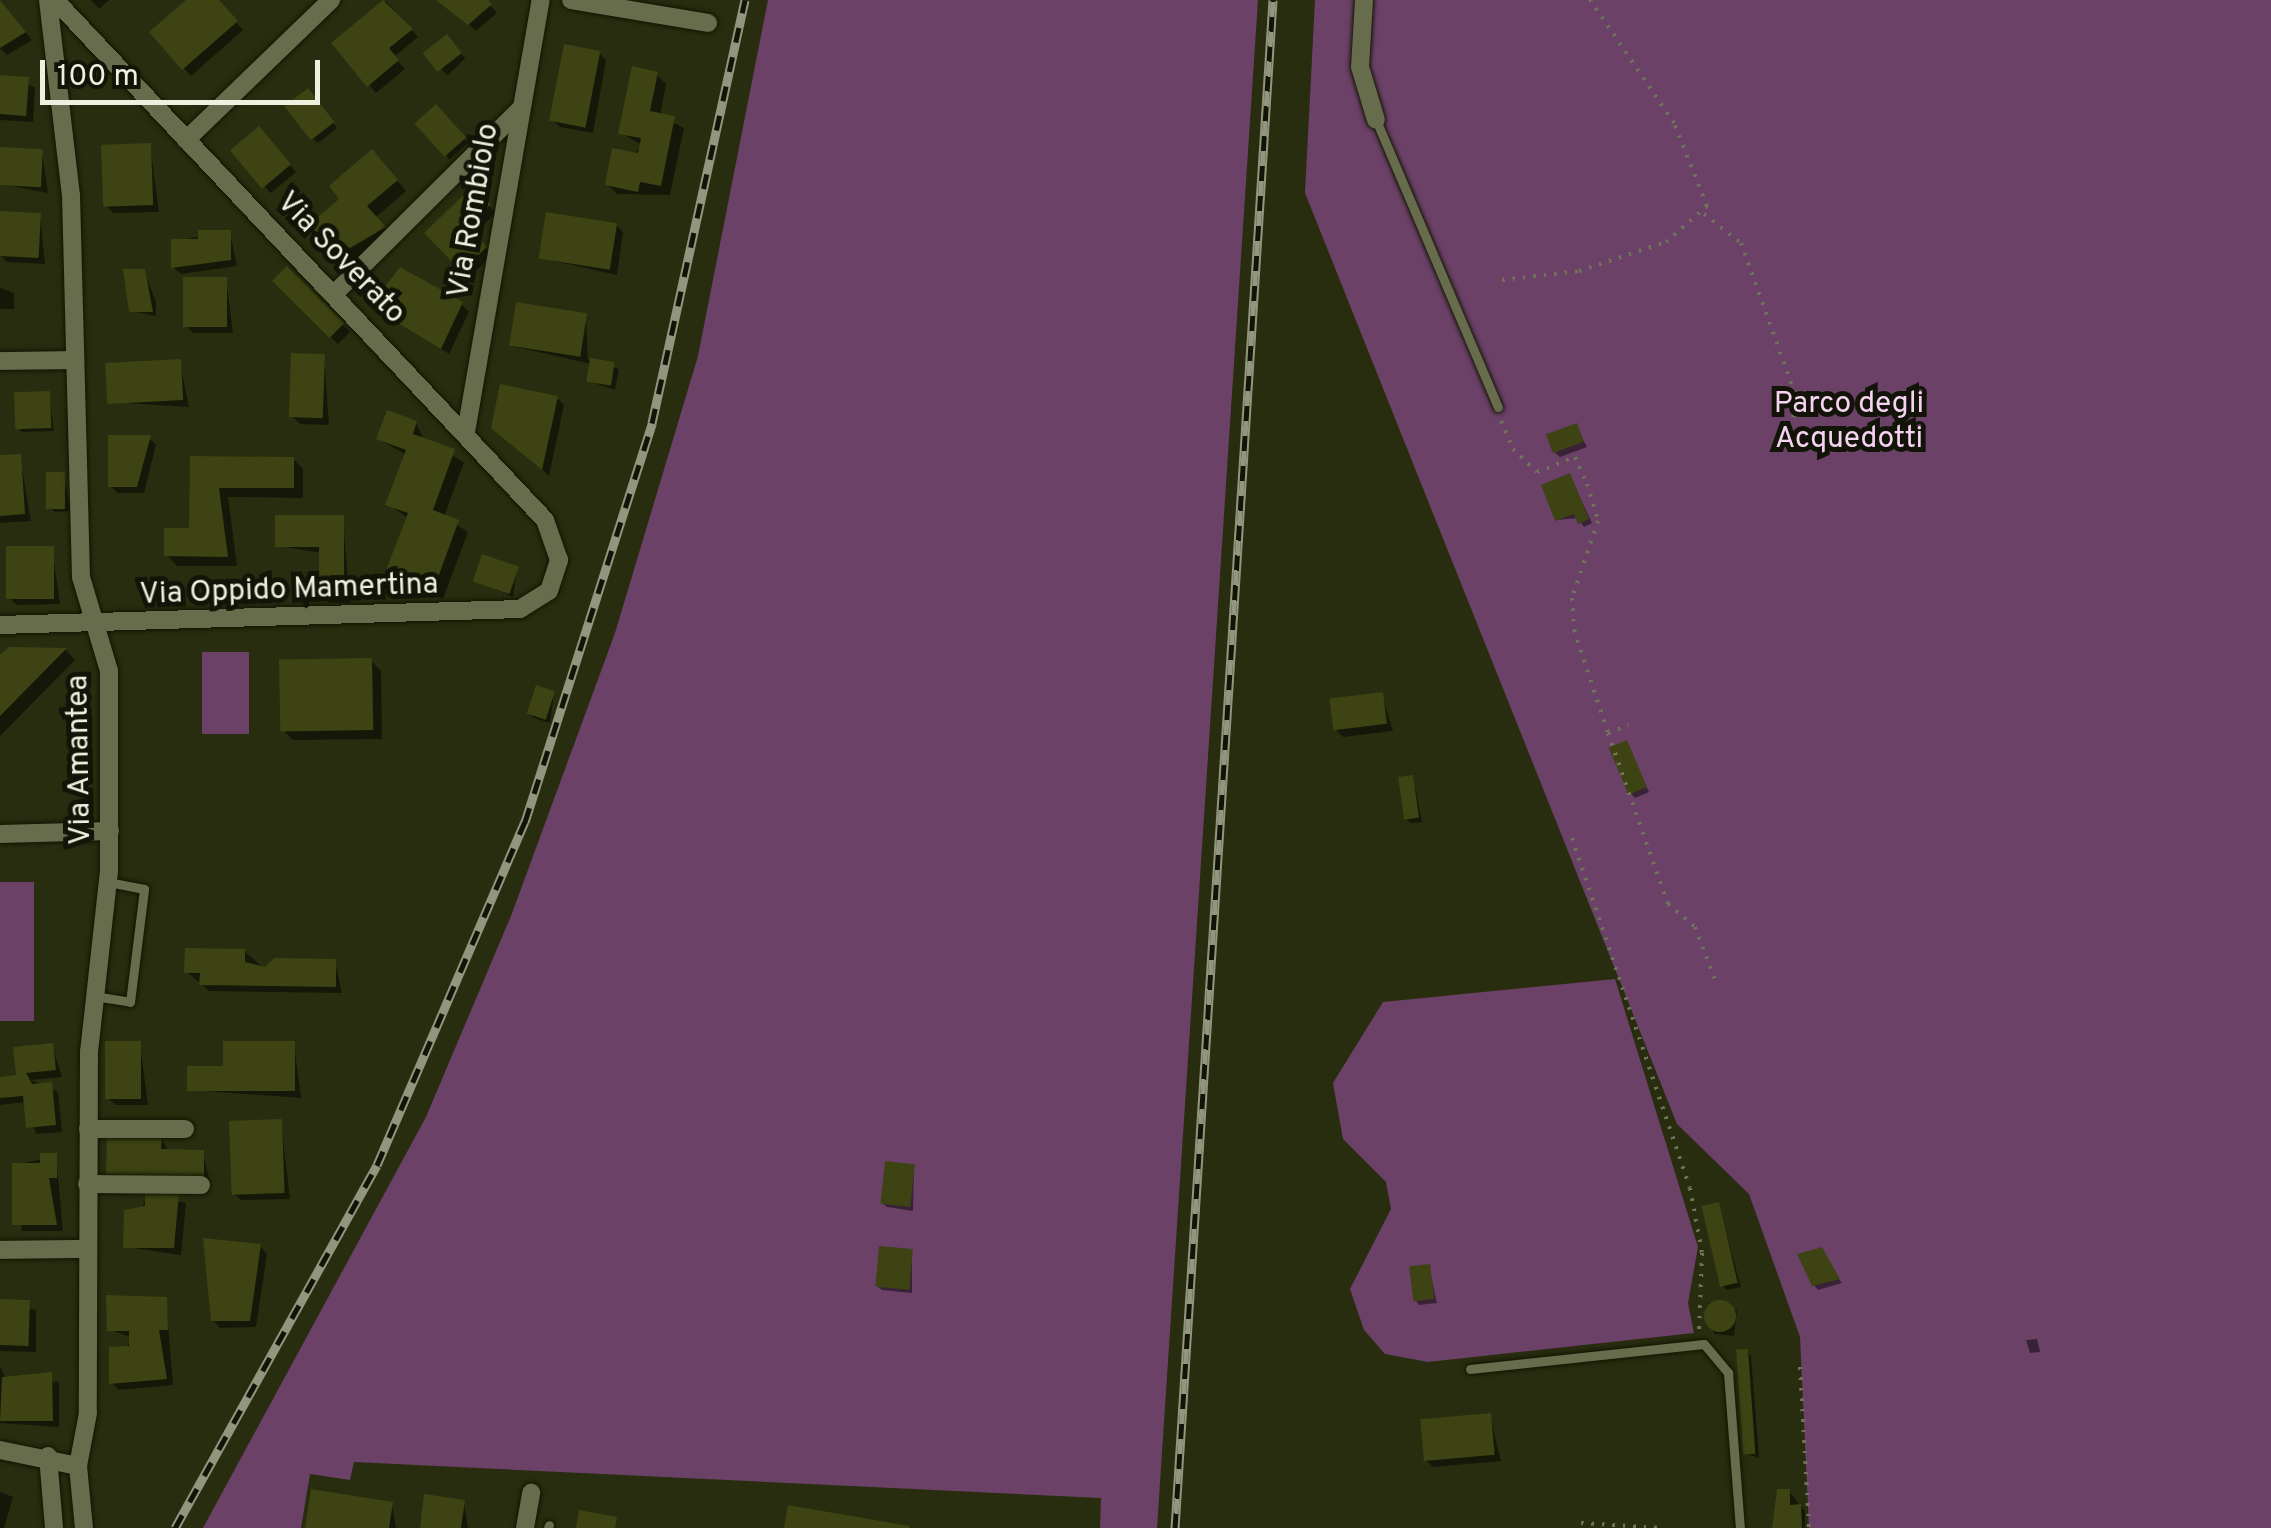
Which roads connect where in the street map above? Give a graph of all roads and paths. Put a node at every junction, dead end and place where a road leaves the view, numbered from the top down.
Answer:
1 (52, 0) edge
2 (332, 0) edge
3 (542, 0) edge
4 (571, 0) edge
5 (1364, 0) edge
6 (1590, 0) edge
7 (708, 23) dead end
8 (520, 109) junction
9 (1376, 120) joint
10 (186, 140) junction
11 (1704, 214) junction
12 (1502, 280) dead end
13 (336, 292) junction
14 (0, 360) edge
15 (70, 360) junction
16 (1498, 407) joint
17 (1793, 424) dead end
18 (466, 432) junction
19 (558, 569) joint
20 (91, 624) junction
21 (0, 625) edge
22 (1629, 725) dead end
23 (1608, 733) junction
24 (110, 831) junction
25 (0, 834) edge
26 (1572, 838) dead end
27 (108, 882) junction
28 (1715, 980) dead end
29 (94, 996) junction
30 (88, 1129) junction
31 (184, 1129) dead end
32 (87, 1184) junction
33 (201, 1185) dead end
34 (86, 1249) junction
35 (0, 1250) edge
36 (1704, 1344) junction
37 (1800, 1367) dead end
38 (1470, 1368) dead end
39 (0, 1450) edge
40 (48, 1456) junction
41 (78, 1466) junction
42 (531, 1493) dead end
43 (1581, 1523) dead end
44 (54, 1528) edge
45 (84, 1528) edge
46 (526, 1528) edge
47 (1661, 1528) edge
48 (1740, 1528) edge
49 (1810, 1528) edge

1 - 10 street, Via Soverato
1 - 15 street, Via Amantea
2 - 10 street
3 - 8 street, Via Rombiolo
4 - 7 street
5 - 9 street
6 - 11 path
8 - 13 street
8 - 18 street, Via Rombiolo
9 - 16 lane
10 - 13 street, Via Soverato
11 - 12 path
11 - 17 path
13 - 18 street, Via Soverato
14 - 15 street
15 - 20 street, Via Amantea
16 - 23 path
18 - 19 street, Via Soverato
19 - 20 street, Via Oppido Mamertina
20 - 21 street, Via Oppido Mamertina
20 - 24 street, Via Amantea
22 - 23 path
23 - 28 path
24 - 25 street
24 - 27 street, Via Amantea
26 - 36 path
27 - 29 street, Via Amantea
27 - 29 lane
29 - 30 street, Via Amantea
30 - 31 street
30 - 32 street, Via Amantea
32 - 33 street
32 - 34 street, Via Amantea
34 - 35 street
34 - 41 street, Via Amantea
36 - 38 lane
36 - 48 lane
37 - 49 path
39 - 40 street
40 - 41 street
40 - 44 street
41 - 45 street, Via Amantea
42 - 46 street
43 - 47 path

